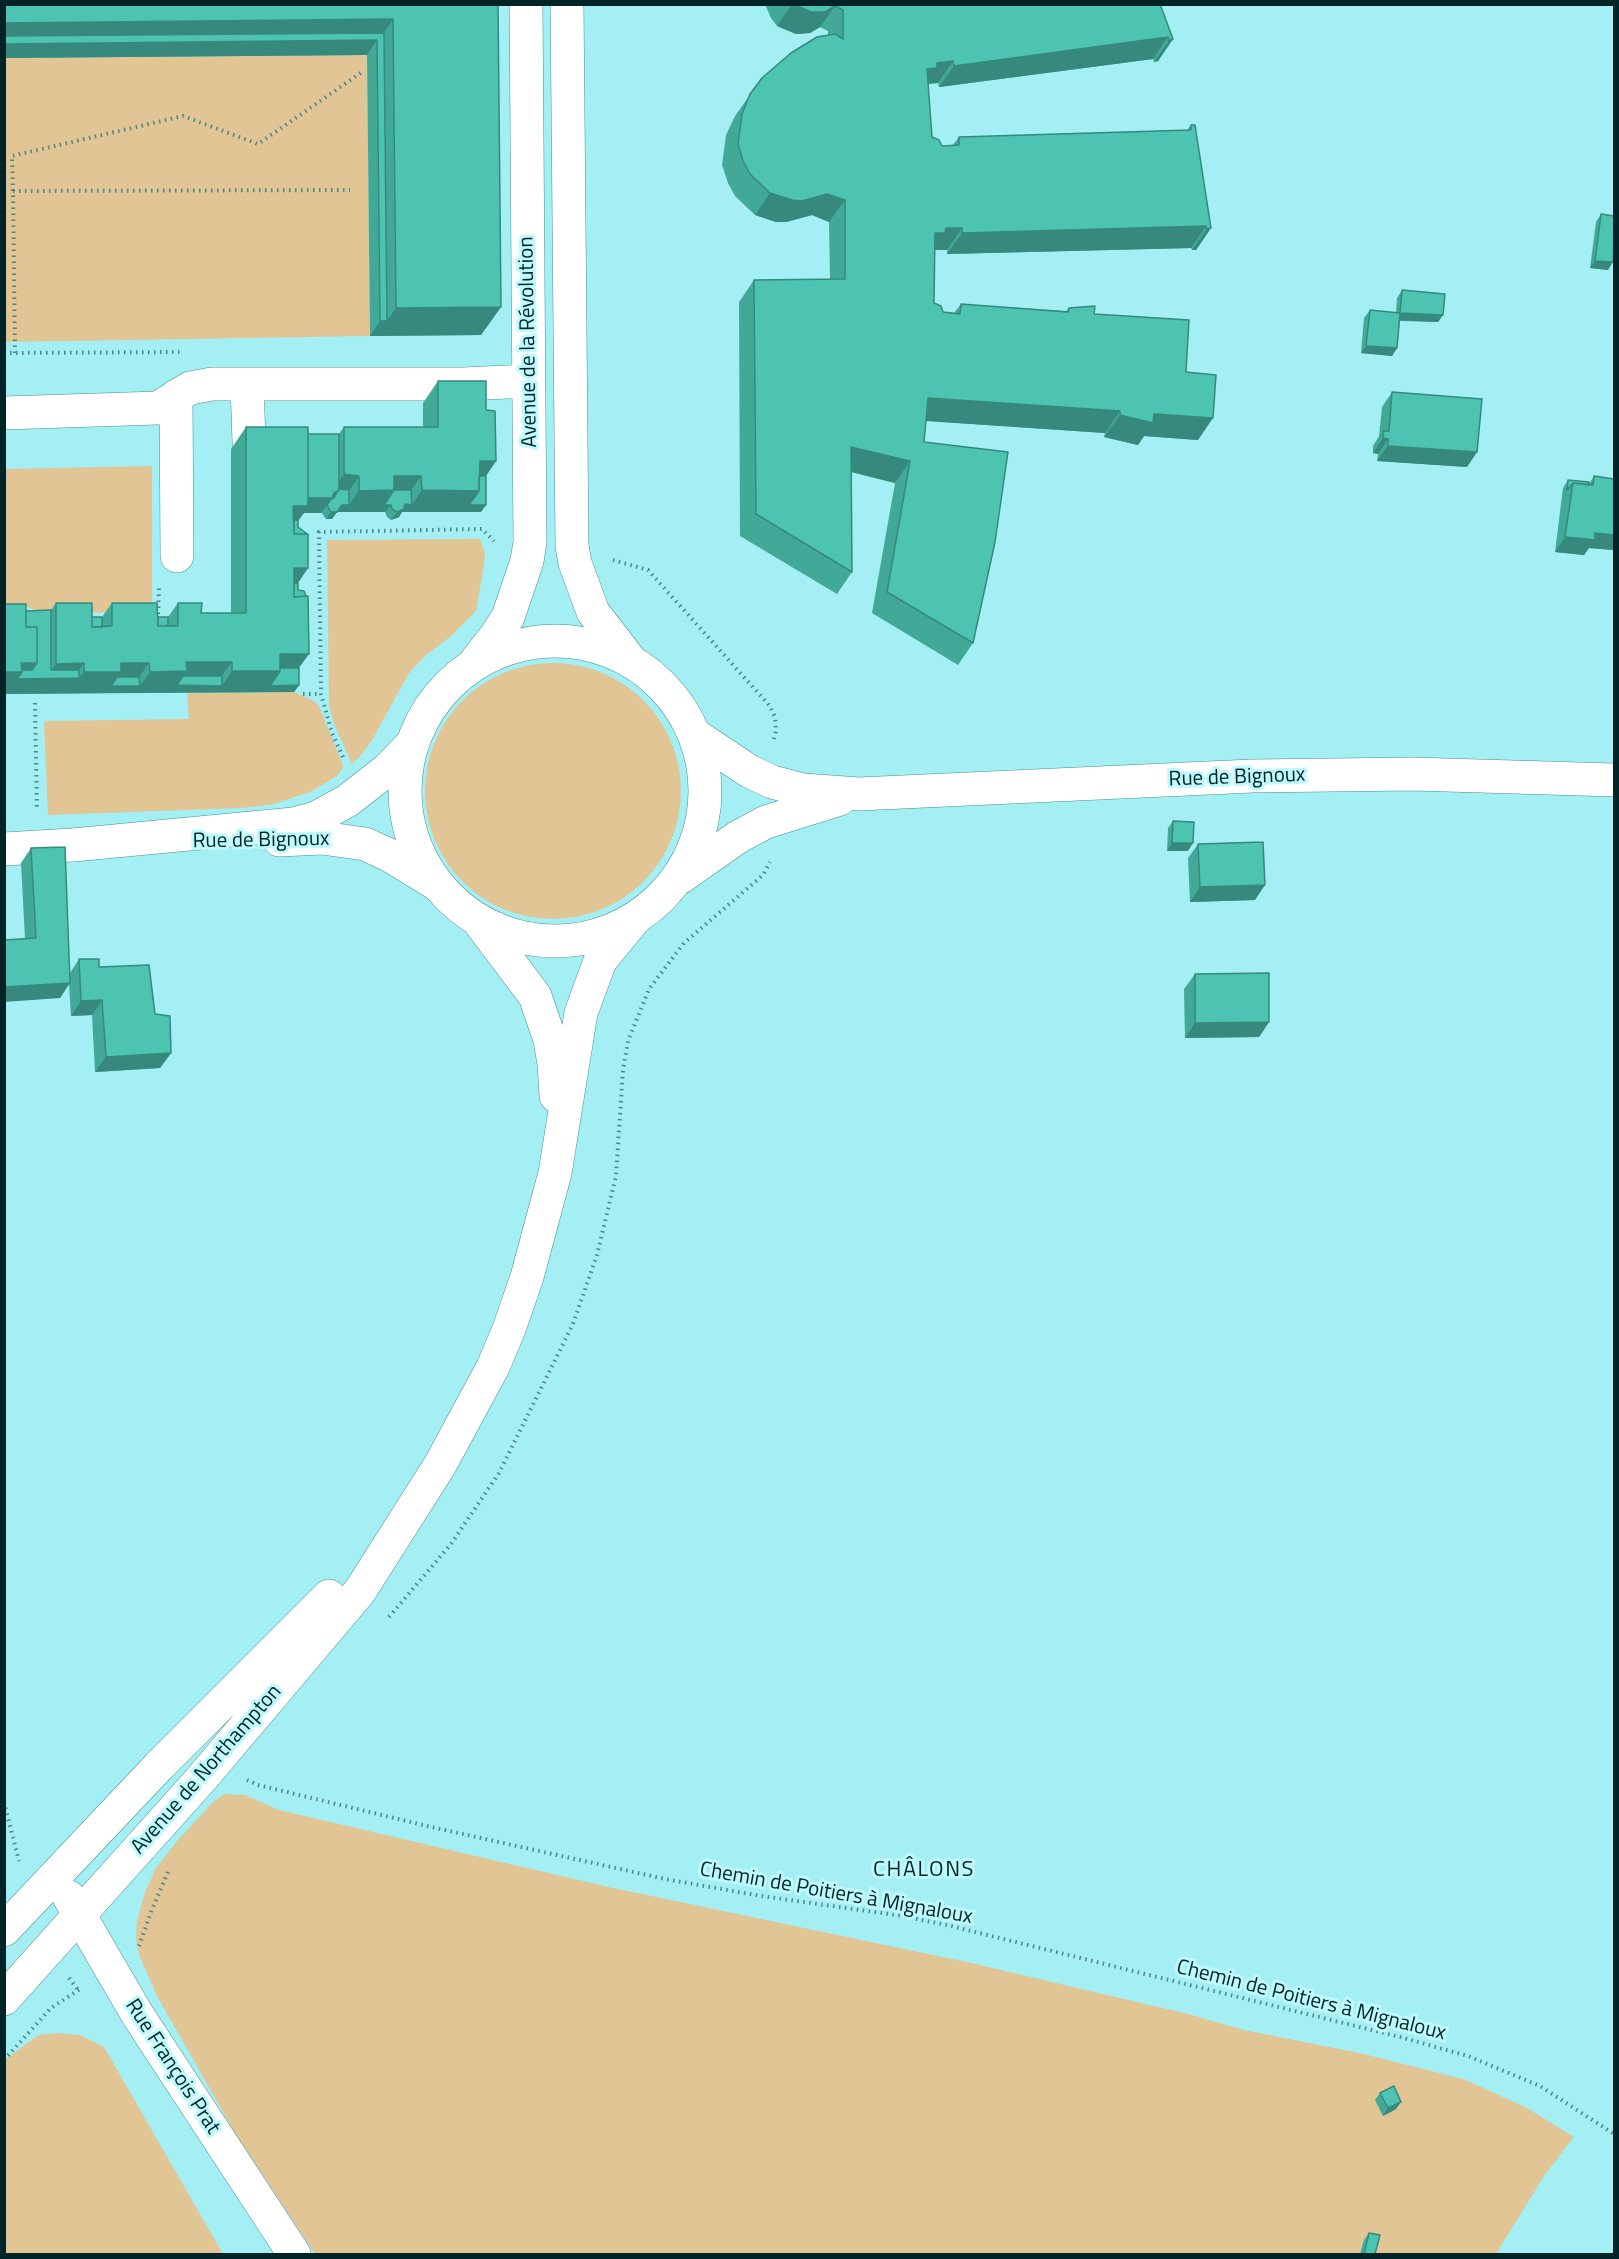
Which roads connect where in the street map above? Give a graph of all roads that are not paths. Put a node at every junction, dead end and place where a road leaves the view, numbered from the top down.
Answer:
1 (526, 4) edge
2 (567, 4) edge
3 (529, 381) junction
4 (247, 384) junction
5 (176, 396) junction
6 (4, 413) edge
7 (249, 442) edge
8 (177, 556) dead end
9 (631, 662) junction
10 (473, 665) junction
11 (695, 735) junction
12 (413, 743) junction
13 (1614, 780) edge
14 (859, 794) junction
15 (73, 845) junction
16 (4, 849) edge
17 (677, 880) junction
18 (437, 885) junction
19 (478, 920) junction
20 (633, 921) junction
21 (555, 1173) junction
22 (397, 1530) junction
23 (57, 1874) junction
24 (80, 1915) junction
25 (14, 1920) edge
26 (4, 1999) edge
27 (294, 2254) edge

1 - 3 street, Avenue de la Révolution
2 - 9 street, Avenue de la Révolution
3 - 4 street
3 - 10 street, Avenue de la Révolution
4 - 5 street
4 - 7 street
5 - 6 street
5 - 8 street
9 - 10 street
9 - 11 street
10 - 12 street
11 - 14 street, Rue de Bignoux
11 - 17 street
12 - 15 street, Rue de Bignoux
12 - 18 street
13 - 14 street, Rue de Bignoux
14 - 17 street, Rue de Bignoux
15 - 16 street, Rue de Bignoux
15 - 18 street, Rue de Bignoux
17 - 20 street
18 - 19 street
19 - 20 street
19 - 21 street, Avenue de Northampton
20 - 21 street, Avenue de Northampton
21 - 22 street, Avenue de Northampton
22 - 23 street, Avenue de Northampton
22 - 24 street, Avenue de Northampton
23 - 24 street, Rue François Prat
23 - 25 street, Avenue de Northampton
24 - 26 street, Avenue de Northampton
24 - 27 street, Rue François Prat

